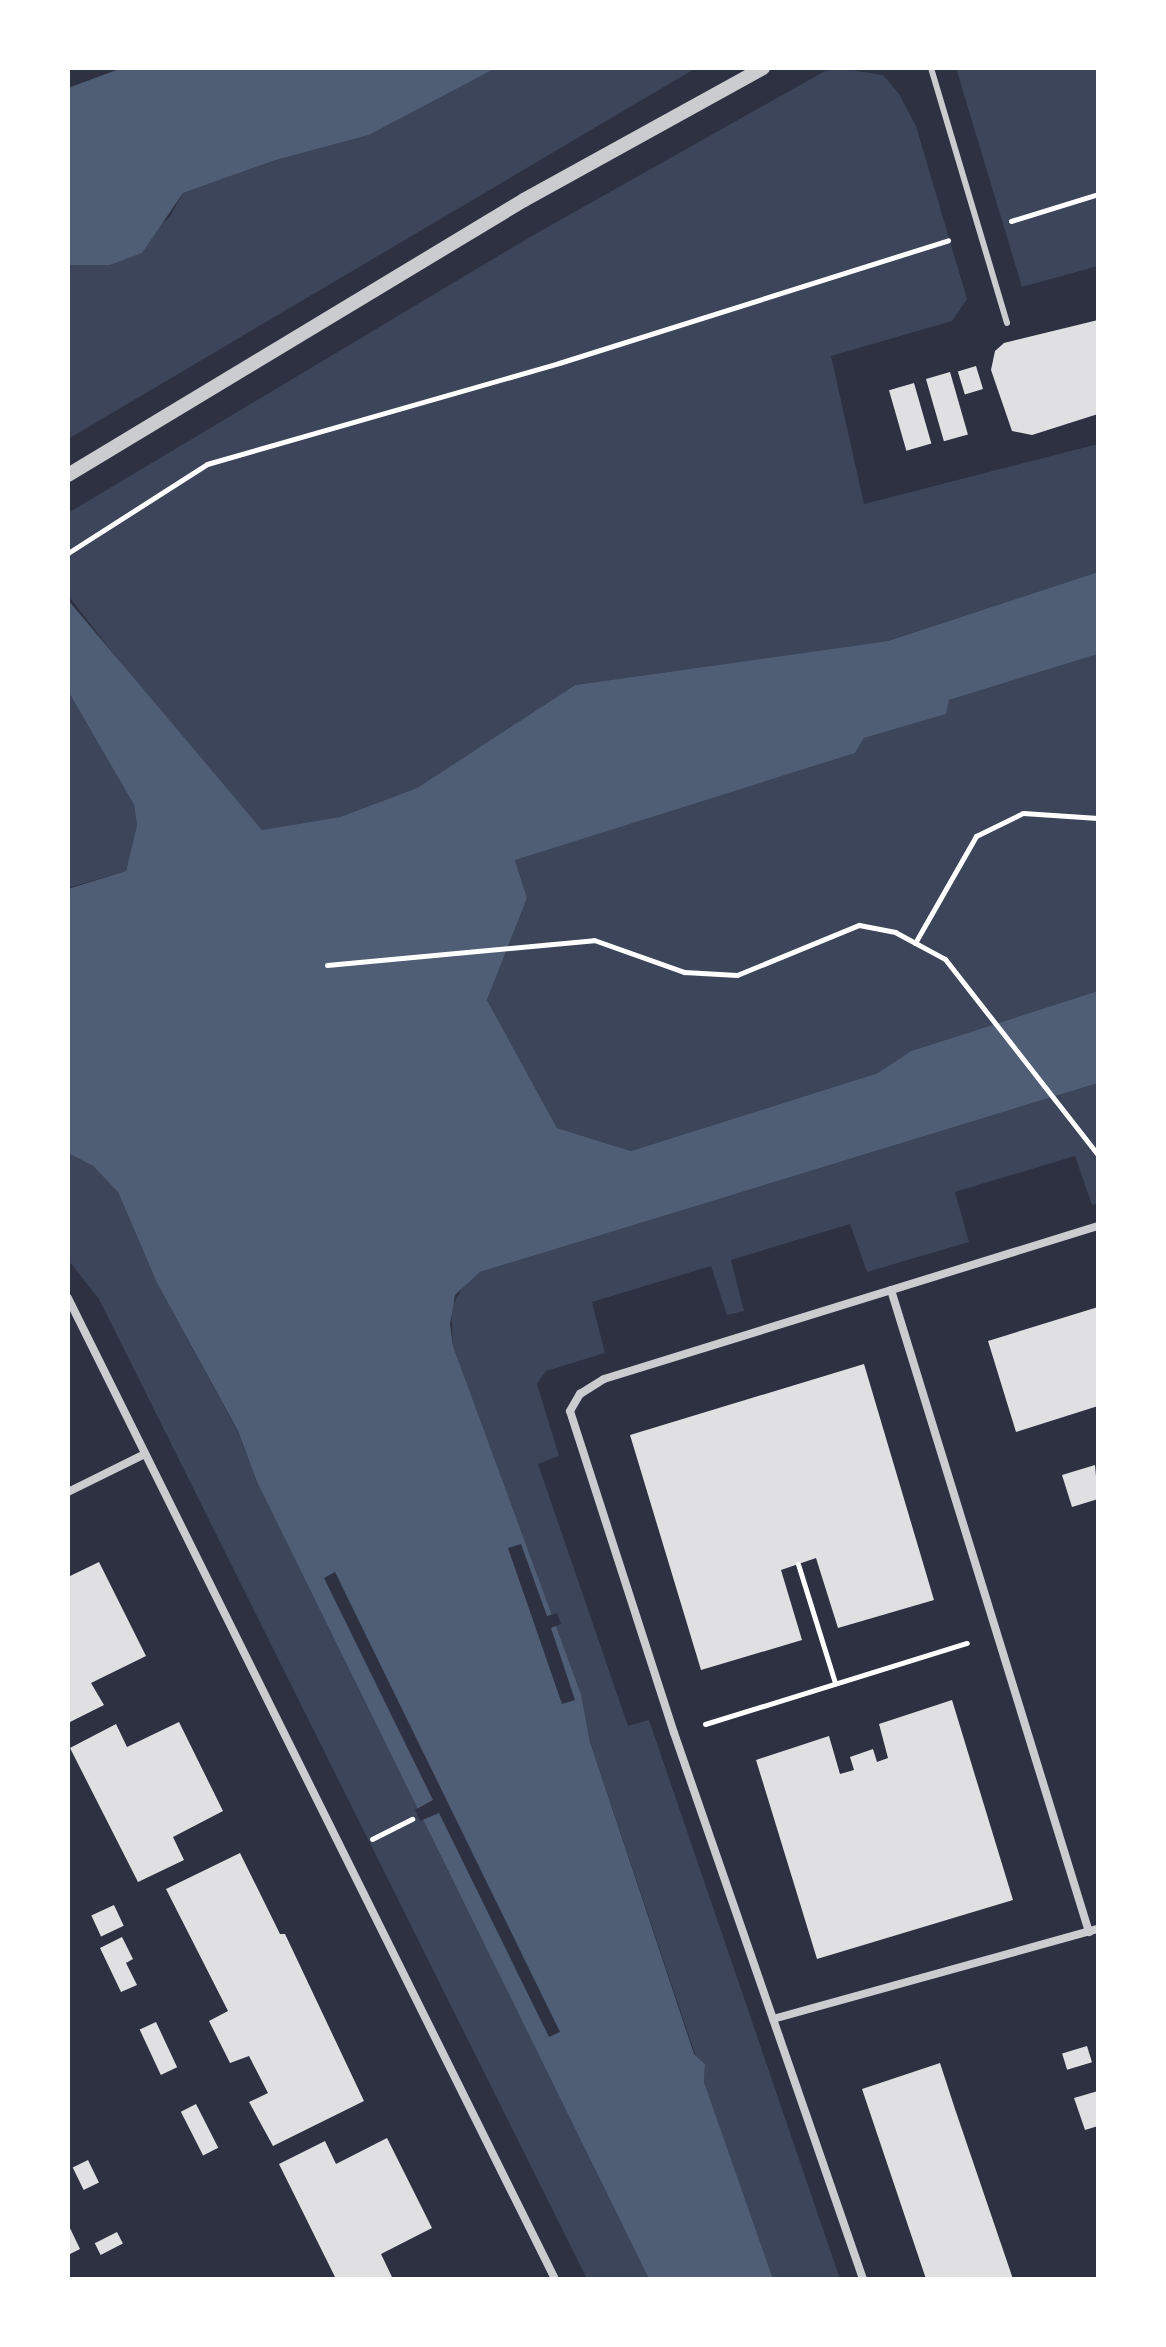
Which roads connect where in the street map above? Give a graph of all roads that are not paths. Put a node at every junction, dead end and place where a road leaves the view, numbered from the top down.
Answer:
1 (763, 68) edge
2 (931, 68) edge
3 (1007, 323) dead end
4 (68, 475) edge
5 (1098, 1226) edge
6 (891, 1290) junction
7 (68, 1298) edge
8 (145, 1454) junction
9 (68, 1492) edge
10 (1094, 1930) edge
11 (773, 2019) junction
12 (555, 2279) edge
13 (863, 2279) edge

1 - 4 street
2 - 3 lane
5 - 6 street
6 - 10 street
6 - 11 street
7 - 8 street
8 - 9 street
8 - 12 street
10 - 11 street
11 - 13 street

